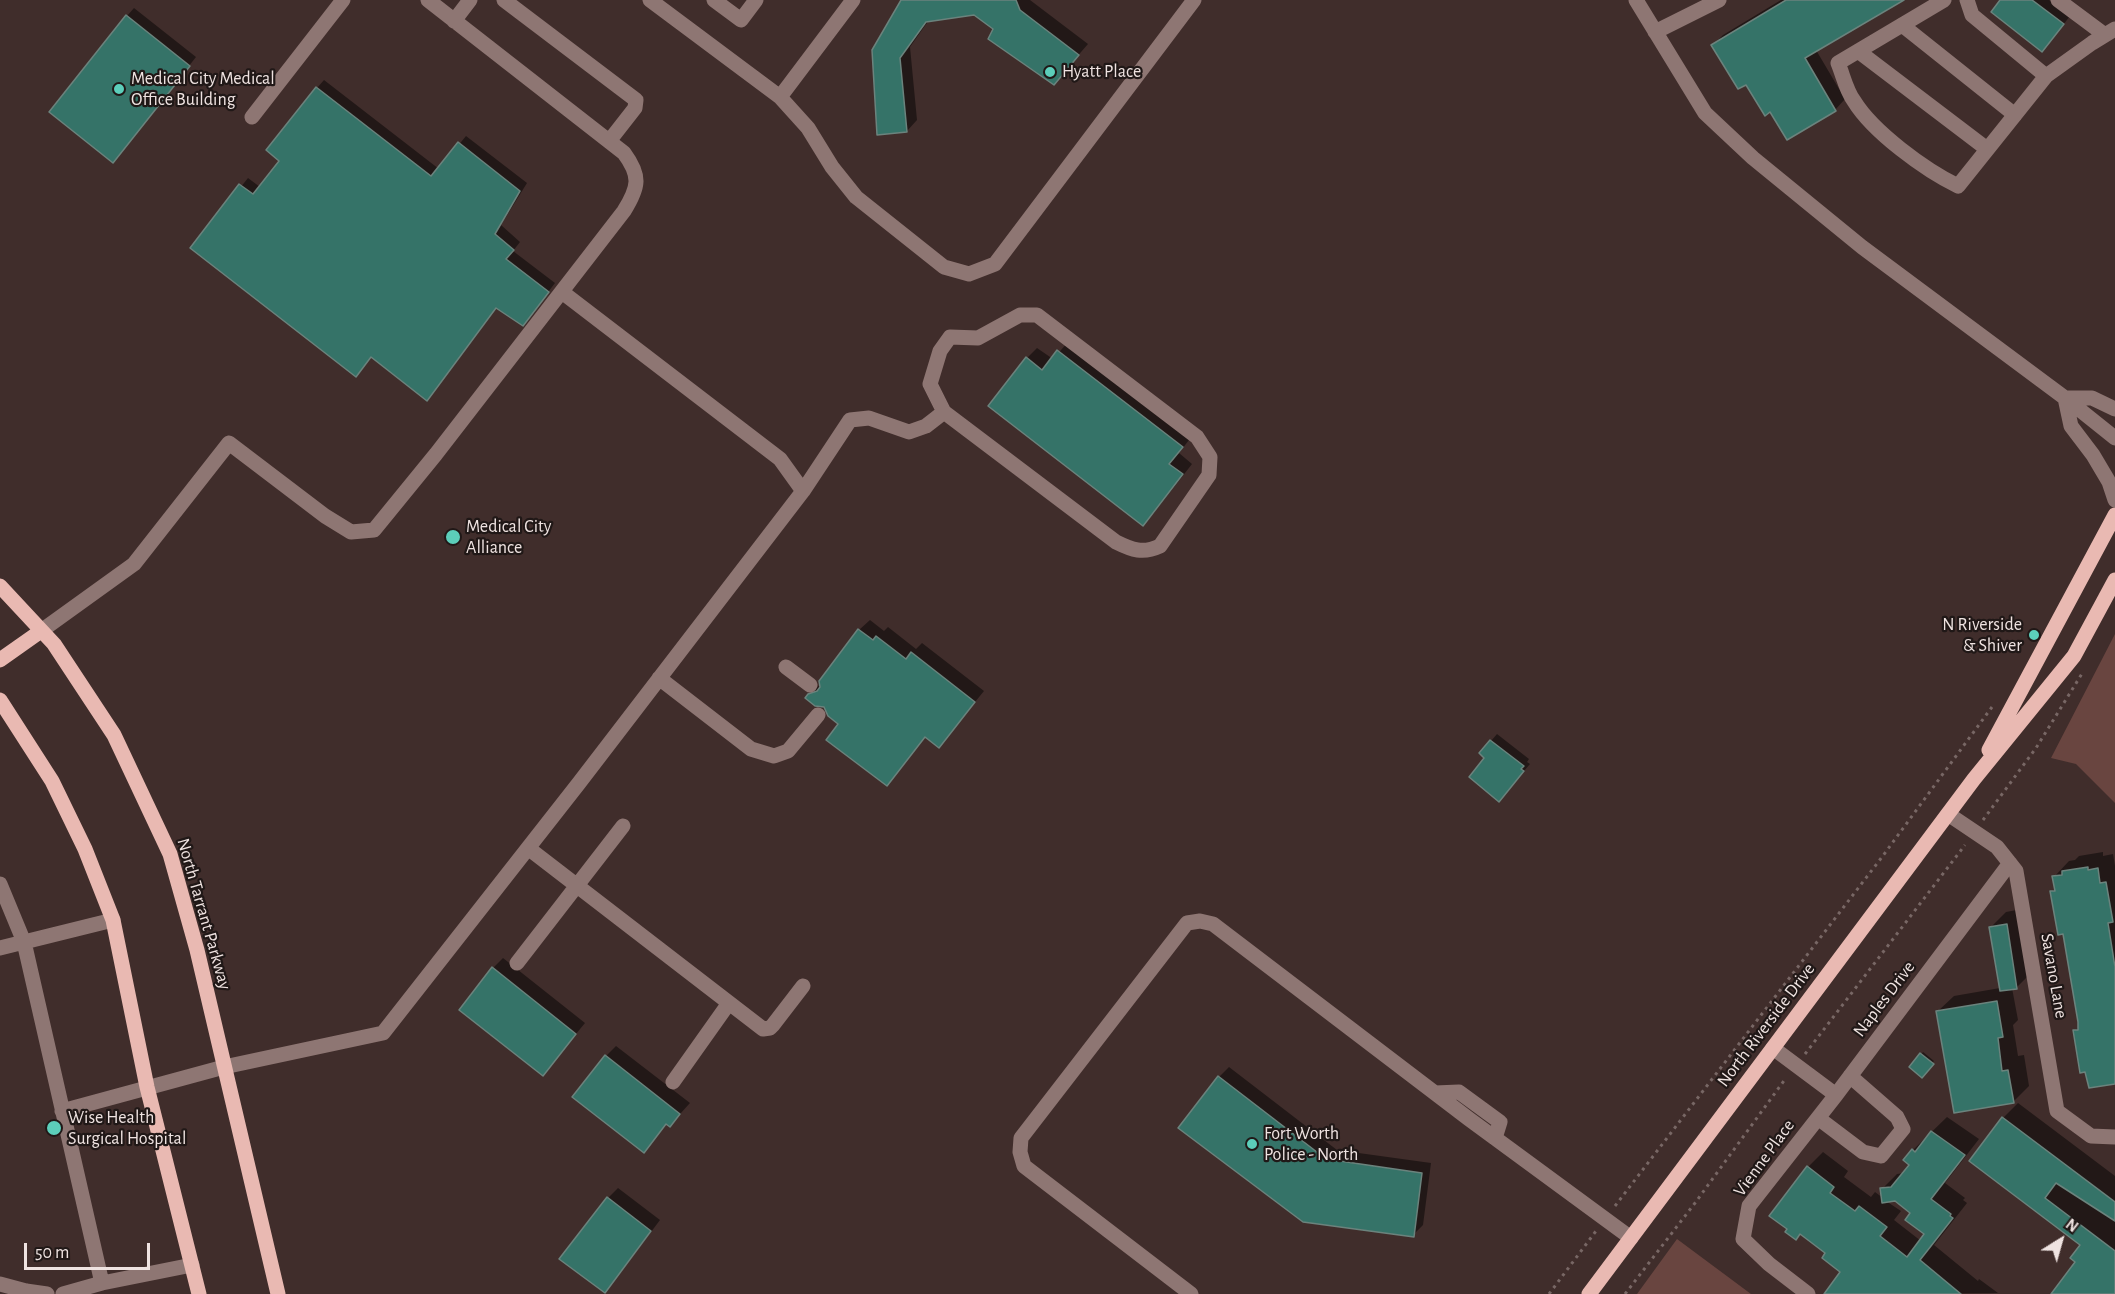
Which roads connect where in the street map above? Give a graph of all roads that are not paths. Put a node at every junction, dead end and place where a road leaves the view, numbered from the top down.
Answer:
1 (343, 0) edge
2 (428, 0) edge
3 (470, 0) edge
4 (504, 0) edge
5 (650, 0) edge
6 (714, 0) edge
7 (756, 0) edge
8 (853, 0) edge
9 (1194, 0) edge
10 (1636, 0) edge
11 (1719, 0) edge
12 (1944, 0) edge
13 (1967, 0) edge
14 (2058, 0) edge
15 (454, 21) junction
16 (1902, 25) junction
17 (1655, 32) junction
18 (2110, 32) edge
19 (1858, 51) junction
20 (2046, 76) junction
21 (780, 97) junction
22 (2015, 115) junction
23 (252, 117) dead end
24 (610, 140) junction
25 (1987, 149) junction
26 (562, 292) junction
27 (2065, 398) junction
28 (2115, 409) edge
29 (944, 412) junction
30 (2115, 438) edge
31 (803, 491) junction
32 (2115, 500) edge
33 (2115, 515) edge
34 (2115, 580) edge
35 (0, 586) edge
36 (41, 631) junction
37 (0, 660) edge
38 (786, 667) dead end
39 (660, 678) junction
40 (810, 685) dead end
41 (0, 700) edge
42 (818, 715) dead end
43 (1974, 779) junction
44 (1948, 814) junction
45 (623, 826) dead end
46 (528, 848) junction
47 (2010, 863) junction
48 (0, 884) edge
49 (577, 886) junction
50 (113, 920) junction
51 (24, 942) junction
52 (0, 948) edge
53 (517, 963) dead end
54 (803, 986) dead end
55 (729, 1003) junction
56 (1773, 1048) junction
57 (224, 1066) junction
58 (1850, 1076) junction
59 (674, 1082) dead end
60 (147, 1087) junction
61 (1836, 1095) junction
62 (62, 1111) junction
63 (1818, 1118) junction
64 (2115, 1137) edge
65 (1631, 1238) junction
66 (192, 1265) junction
67 (102, 1283) junction
68 (0, 1284) edge
69 (47, 1294) edge
70 (63, 1294) edge
71 (199, 1294) edge
72 (278, 1294) edge
73 (1191, 1294) edge
74 (1589, 1294) edge
75 (1808, 1294) edge

1 - 23 street
2 - 15 street
3 - 15 street
4 - 24 street
5 - 21 street
6 - 7 street
8 - 21 street
9 - 21 street
10 - 17 street
11 - 17 street
12 - 16 street
13 - 20 street
14 - 18 street
15 - 24 street
16 - 19 street
16 - 22 street
17 - 27 street
18 - 20 street
19 - 25 street
19 - 25 street
20 - 22 street
22 - 25 street
24 - 26 street
26 - 31 street
26 - 36 street
27 - 28 street
27 - 30 street
27 - 32 street
29 - 29 street
29 - 31 street
31 - 39 street
33 - 43 main road, North Riverside Drive
34 - 43 main road, North Riverside Drive
35 - 36 main road, North Tarrant Parkway
36 - 37 main road
36 - 57 main road, North Tarrant Parkway
38 - 40 street
39 - 42 street
39 - 46 street
41 - 50 main road
43 - 44 main road, North Riverside Drive
44 - 47 street, Savano Lane
44 - 56 main road, North Riverside Drive
45 - 49 street
46 - 49 street
46 - 57 street
47 - 58 street, Naples Drive
47 - 64 street, Savano Lane
48 - 51 street
49 - 53 street
49 - 55 street
50 - 51 street
50 - 60 main road
51 - 52 street
51 - 62 street
54 - 55 street
55 - 59 street
56 - 61 street
56 - 65 main road, North Riverside Drive
57 - 60 street
57 - 72 main road, North Tarrant Parkway
58 - 61 street, Naples Drive
58 - 63 street
60 - 62 street
60 - 66 main road
61 - 63 street, Vienne Place
62 - 67 street
63 - 75 street, Vienne Place
65 - 73 street
65 - 74 main road, North Riverside Drive
66 - 67 street
66 - 71 main road
67 - 70 street
68 - 69 street

